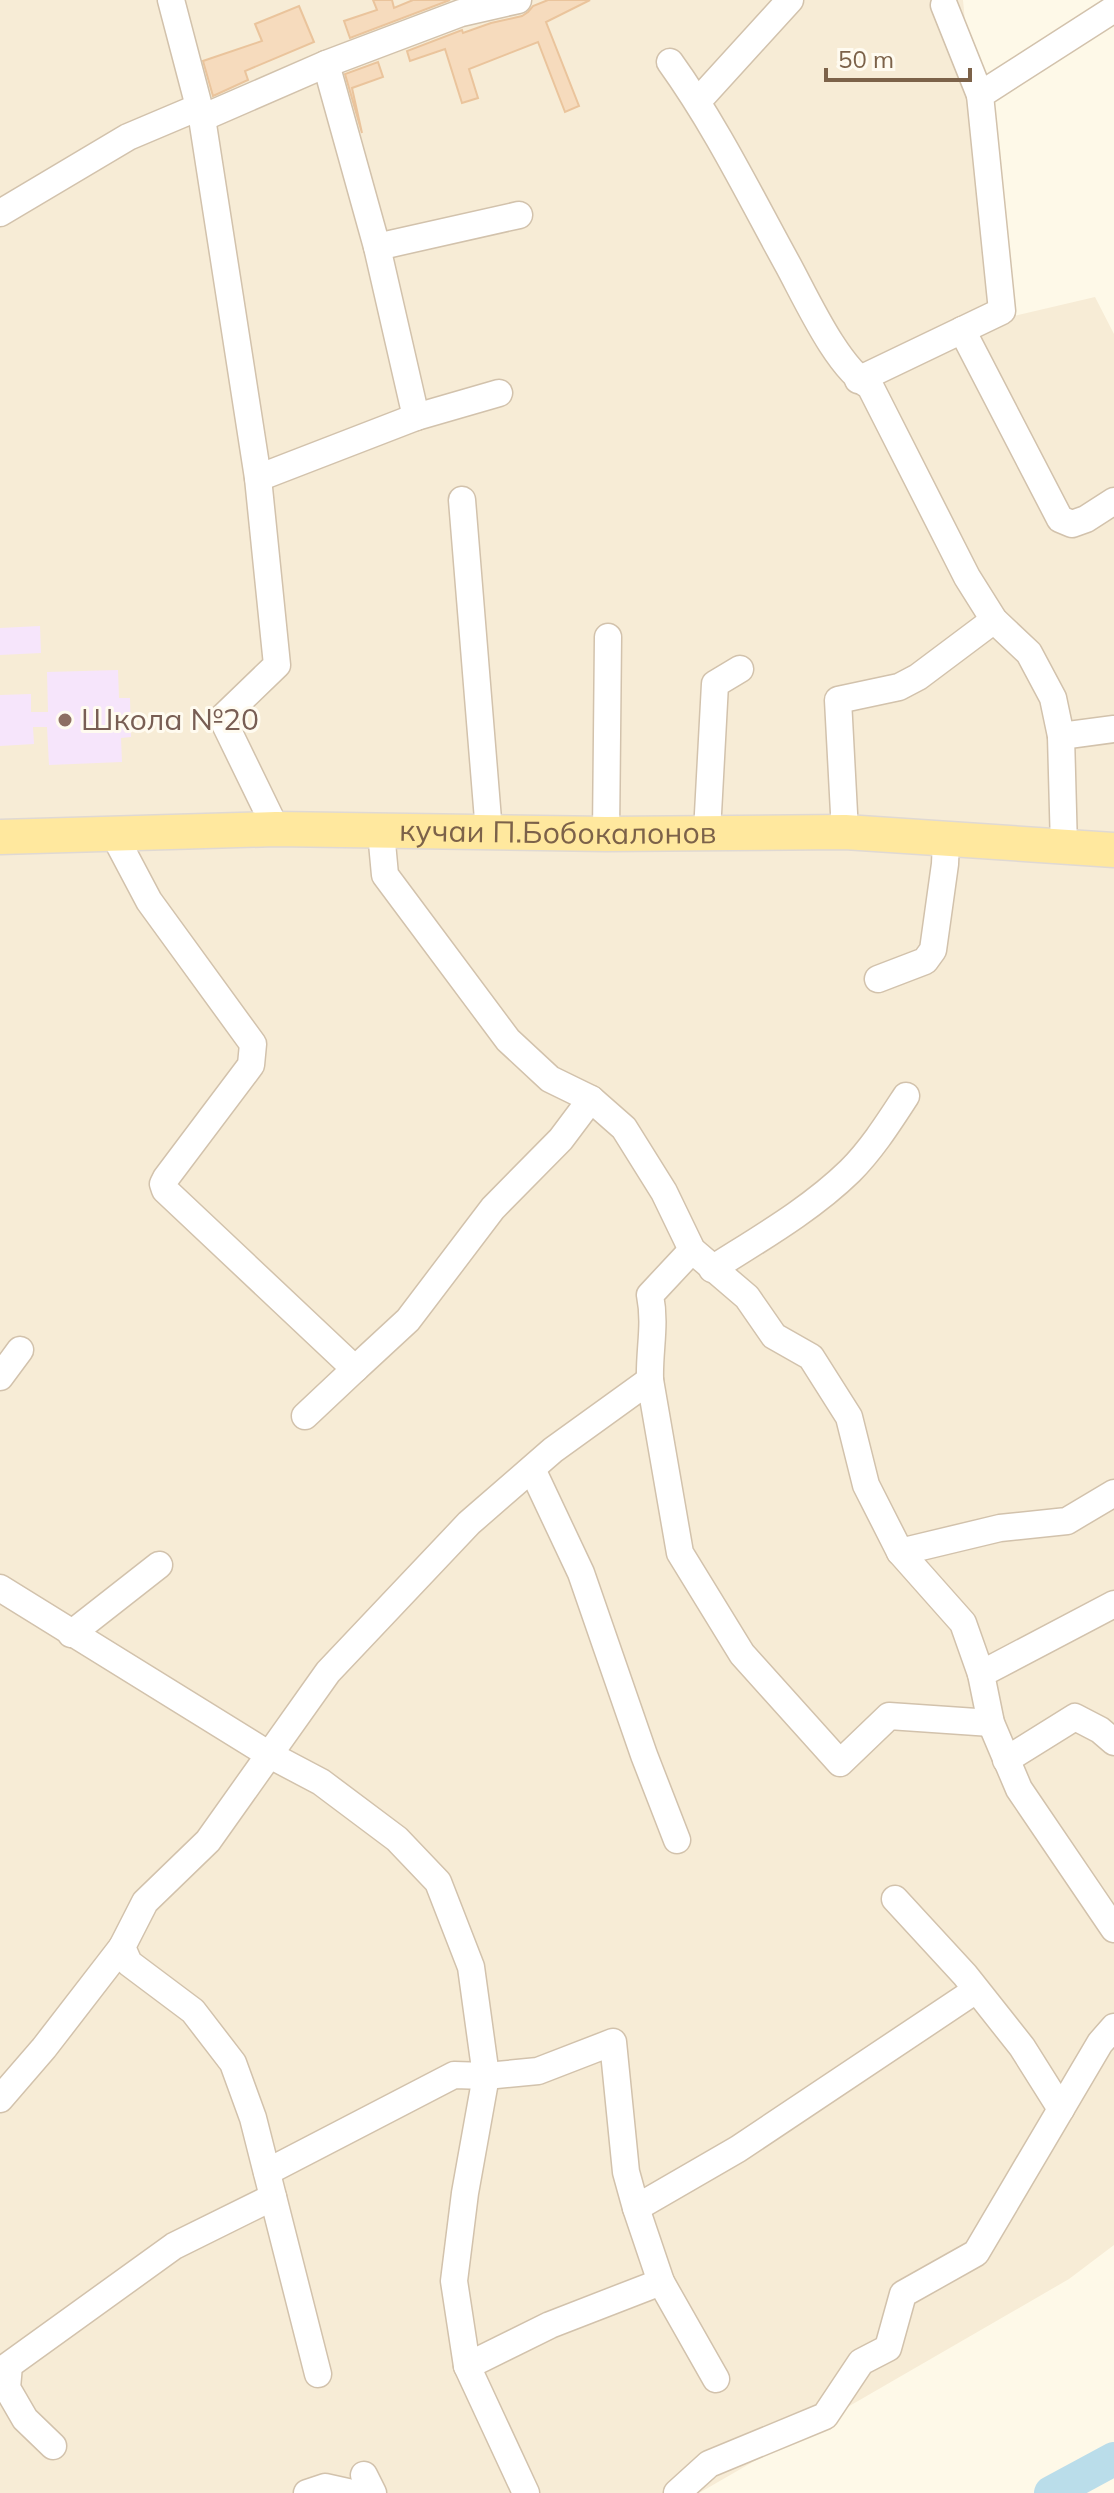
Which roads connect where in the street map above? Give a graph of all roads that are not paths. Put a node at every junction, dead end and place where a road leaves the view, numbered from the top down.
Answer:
1 (171, 0) edge
2 (518, 0) edge
3 (790, 0) edge
4 (944, 5) dead end
5 (1114, 9) edge
6 (670, 62) dead end
7 (326, 64) junction
8 (980, 95) junction
9 (698, 101) junction
10 (200, 113) junction
11 (0, 213) edge
12 (519, 215) dead end
13 (377, 247) junction
14 (962, 330) junction
15 (858, 380) junction
16 (499, 393) dead end
17 (416, 417) junction
18 (258, 478) junction
19 (462, 500) dead end
20 (1114, 501) edge
21 (994, 620) junction
22 (608, 637) dead end
23 (740, 669) dead end
24 (1114, 729) edge
25 (1061, 736) junction
26 (276, 829) junction
27 (381, 832) junction
28 (489, 832) junction
29 (707, 832) junction
30 (845, 832) junction
31 (113, 833) junction
32 (606, 834) junction
33 (0, 837) edge
34 (946, 840) junction
35 (1064, 848) junction
36 (1114, 850) edge
37 (878, 979) dead end
38 (906, 1096) dead end
39 (591, 1099) junction
40 (692, 1250) junction
41 (712, 1269) junction
42 (20, 1350) dead end
43 (355, 1369) junction
44 (0, 1377) edge
45 (650, 1380) junction
46 (305, 1416) dead end
47 (532, 1469) junction
48 (1114, 1493) edge
49 (900, 1552) junction
50 (159, 1565) dead end
51 (0, 1588) edge
52 (1114, 1604) edge
53 (71, 1634) junction
54 (981, 1674) junction
55 (991, 1723) junction
56 (1114, 1742) edge
57 (268, 1754) junction
58 (1006, 1760) junction
59 (677, 1840) dead end
60 (895, 1899) dead end
61 (1114, 1929) edge
62 (122, 1947) junction
63 (976, 1990) junction
64 (1114, 2027) edge
65 (486, 2076) junction
66 (0, 2099) edge
67 (1061, 2109) junction
68 (270, 2184) junction
69 (636, 2208) junction
70 (661, 2282) junction
71 (467, 2366) junction
72 (318, 2374) dead end
73 (716, 2379) dead end
74 (53, 2446) dead end
75 (363, 2487) edge
76 (307, 2493) edge
77 (526, 2493) edge
78 (677, 2493) edge

1 - 10 street
2 - 7 street
3 - 9 street
4 - 8 street
5 - 8 street
6 - 9 street
7 - 10 street
7 - 13 street
8 - 14 street
9 - 15 street
10 - 11 street
10 - 18 street
12 - 13 street
13 - 17 street
14 - 15 street
14 - 20 street
15 - 21 street
16 - 17 street
17 - 18 street
18 - 26 street
19 - 28 street
21 - 25 street
21 - 30 street
22 - 32 street
23 - 29 street
24 - 25 street
25 - 35 street
26 - 27 main road, кучаи П.Бобокалонов
26 - 31 main road, кучаи П.Бобокалонов
27 - 28 main road, кучаи П.Бобокалонов
27 - 39 street
28 - 32 main road, кучаи П.Бобокалонов
29 - 30 main road, кучаи П.Бобокалонов
29 - 32 main road, кучаи П.Бобокалонов
30 - 34 main road, кучаи П.Бобокалонов
31 - 33 main road, кучаи П.Бобокалонов
31 - 43 street
34 - 35 main road, кучаи П.Бобокалонов
34 - 37 street
35 - 36 main road, кучаи П.Бобокалонов
38 - 41 street
39 - 40 street
39 - 43 street
40 - 41 street
40 - 45 street
41 - 49 street
42 - 44 street
43 - 46 street
45 - 47 street
45 - 55 street
47 - 57 street
47 - 59 street
48 - 49 street
49 - 54 street
50 - 53 street
51 - 53 street
52 - 54 street
53 - 57 street
54 - 55 street
55 - 58 street
56 - 58 street
57 - 62 street
57 - 65 street
58 - 61 street
60 - 63 street
62 - 66 street
62 - 68 street
63 - 67 street
63 - 69 street
64 - 67 street
65 - 68 street
65 - 69 street
65 - 71 street
67 - 78 street
68 - 72 street
68 - 74 street
69 - 70 street
70 - 71 street
70 - 73 street
71 - 77 street
75 - 76 street

